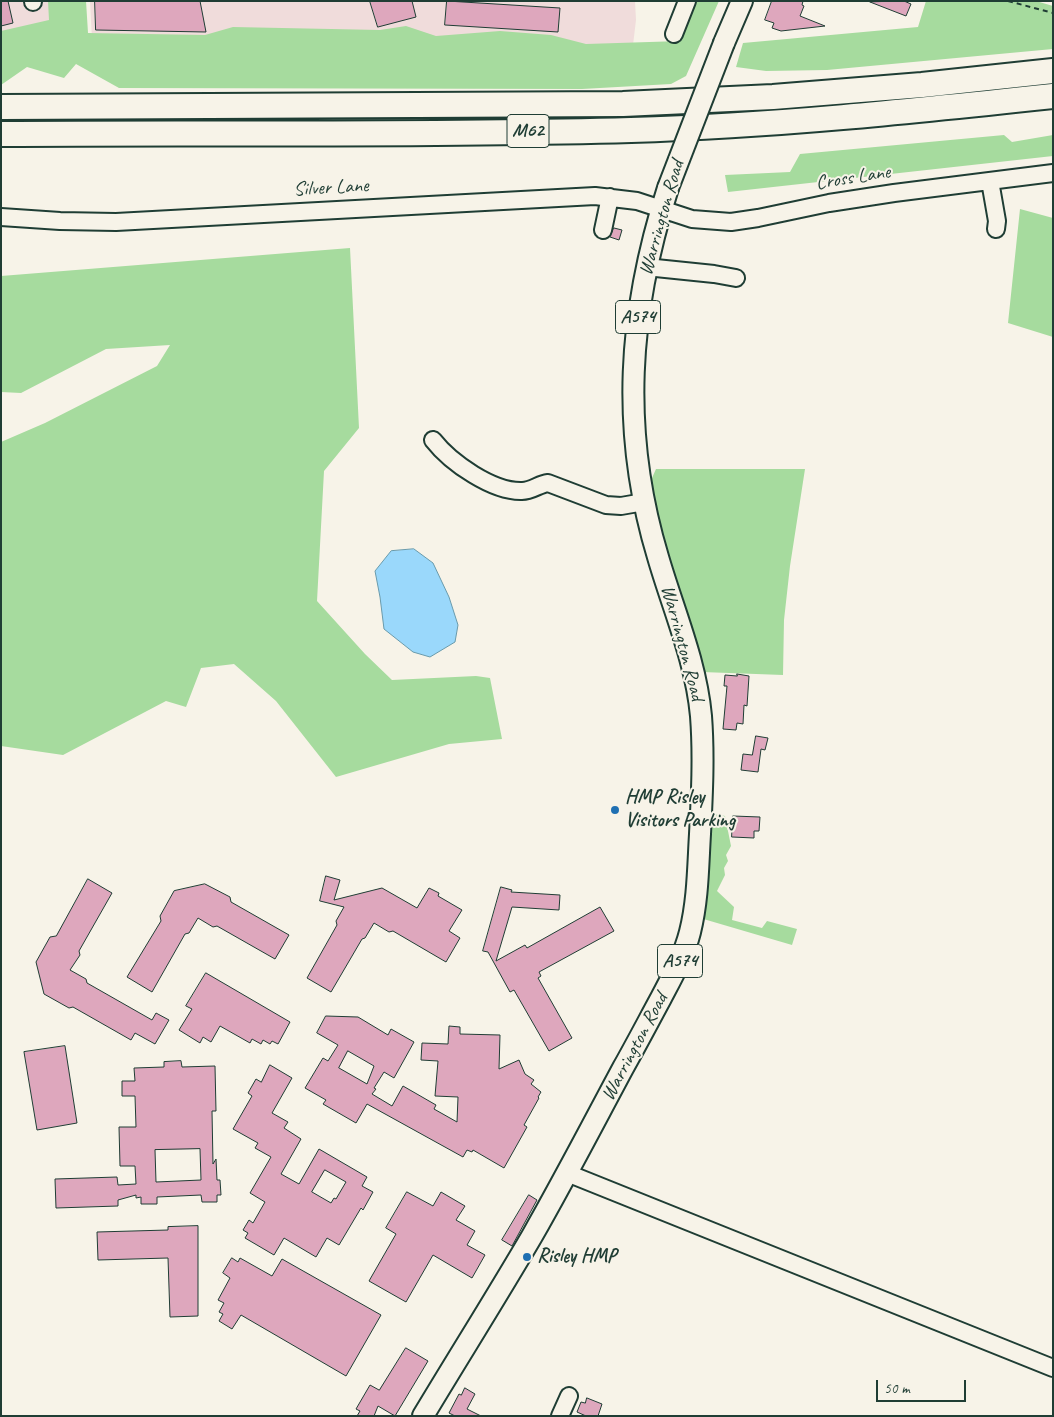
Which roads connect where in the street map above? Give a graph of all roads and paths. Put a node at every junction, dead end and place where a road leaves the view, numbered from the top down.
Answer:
1 (687, 1) edge
2 (742, 1) edge
3 (1008, 1) edge
4 (1053, 14) edge
5 (674, 34) dead end
6 (1053, 71) edge
7 (1053, 96) edge
8 (1, 107) edge
9 (1, 134) edge
10 (1053, 173) edge
11 (990, 181) junction
12 (610, 197) junction
13 (661, 209) junction
14 (1, 218) edge
15 (996, 229) dead end
16 (602, 230) dead end
17 (646, 267) junction
18 (736, 278) dead end
19 (433, 440) dead end
20 (644, 502) junction
21 (567, 1173) junction
22 (1053, 1368) edge
23 (569, 1396) dead end
24 (424, 1415) edge
25 (560, 1416) edge

1 - 5 street
2 - 13 main road, Warrington Road / A574, bridge
3 - 4 path
6 - 8 highway, M62
7 - 9 highway, M62
10 - 11 street, Cross Lane
11 - 13 street, Cross Lane
11 - 15 street
12 - 13 street, Silver Lane
12 - 14 street, Silver Lane
12 - 16 street
13 - 17 main road, Warrington Road / A574
17 - 18 street
17 - 20 main road, Warrington Road / A574
19 - 20 street
20 - 21 main road, Warrington Road / A574
21 - 22 street
21 - 24 main road, Warrington Road / A574
23 - 25 street

